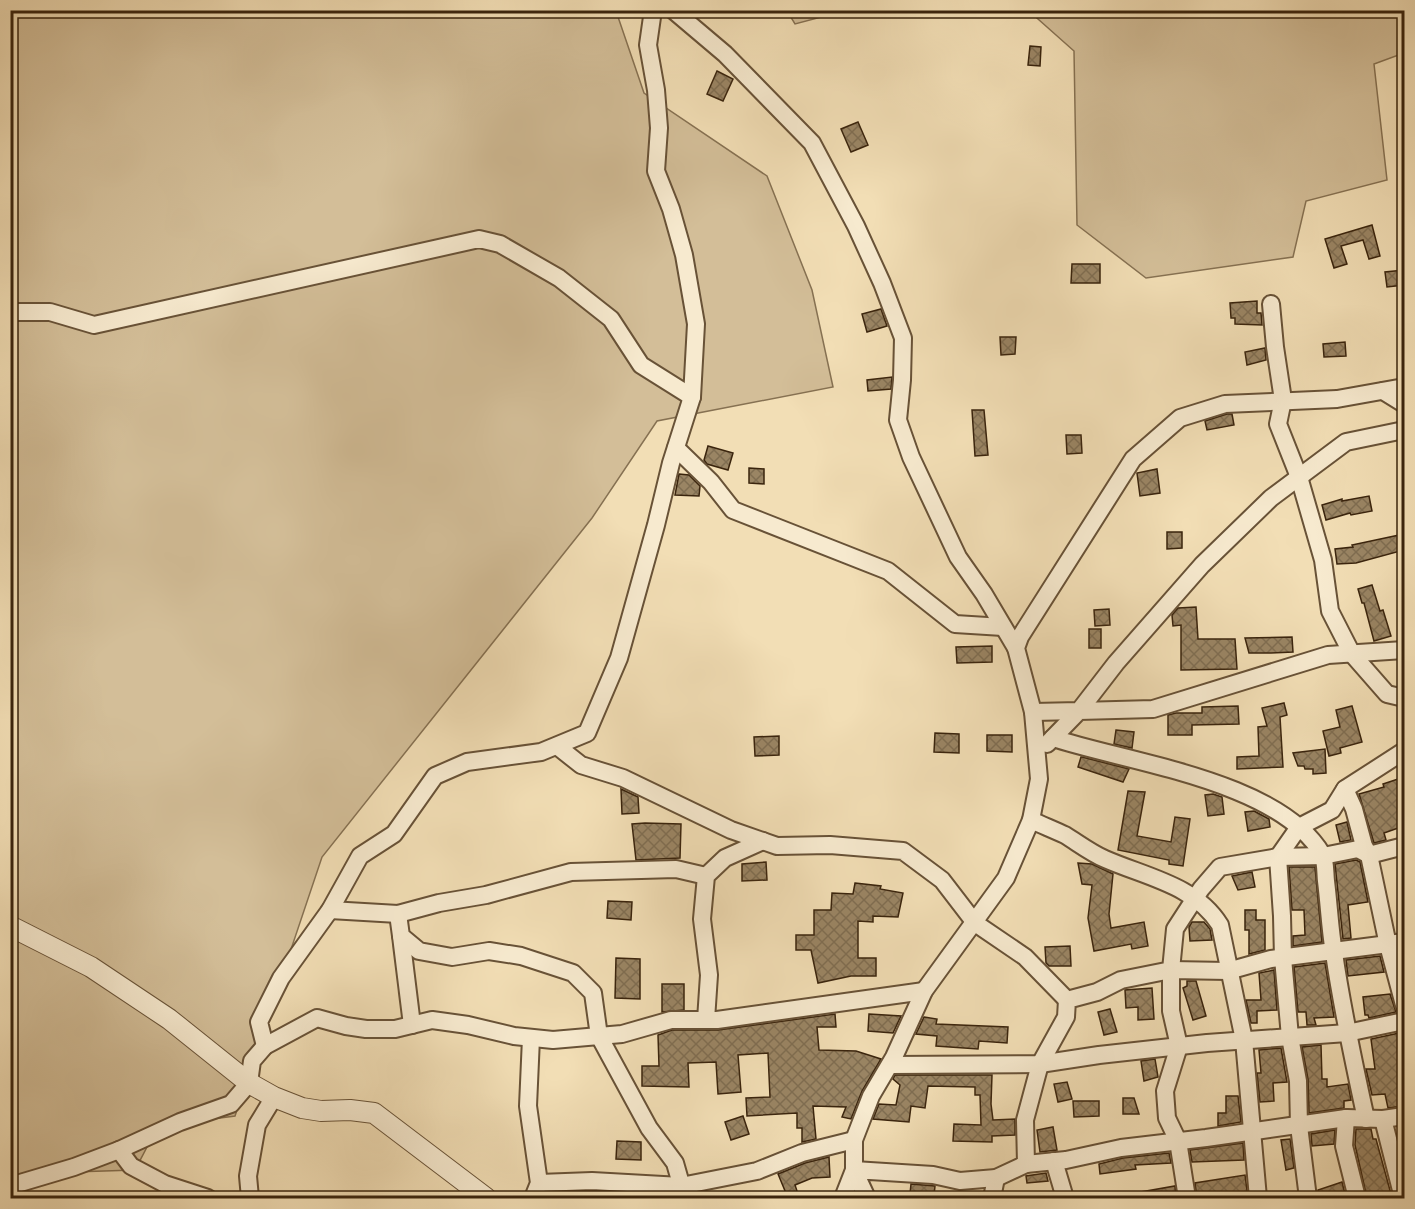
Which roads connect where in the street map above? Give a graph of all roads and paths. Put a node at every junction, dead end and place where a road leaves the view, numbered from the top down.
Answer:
1 (653, 10) edge
2 (673, 10) edge
3 (1271, 304) dead end
4 (10, 312) edge
5 (1404, 387) edge
6 (1383, 391) junction
7 (692, 398) junction
8 (1283, 400) junction
9 (1404, 404) edge
10 (1404, 430) edge
11 (675, 448) junction
12 (1299, 477) junction
13 (1003, 627) junction
14 (1016, 648) junction
15 (1404, 650) edge
16 (1352, 654) junction
17 (1404, 698) edge
18 (1079, 711) junction
19 (1033, 712) junction
20 (1053, 738) junction
21 (557, 746) junction
22 (1404, 752) edge
23 (1037, 754) junction
24 (1345, 789) junction
25 (1031, 820) junction
26 (1299, 827) junction
27 (763, 841) junction
28 (1404, 846) edge
29 (1369, 855) junction
30 (1323, 856) junction
31 (1278, 857) junction
32 (706, 876) junction
33 (1195, 897) junction
34 (330, 910) junction
35 (398, 914) junction
36 (975, 923) junction
37 (10, 926) edge
38 (401, 936) junction
39 (1396, 944) edge
40 (1334, 952) junction
41 (1283, 958) junction
42 (1171, 970) junction
43 (1228, 971) junction
44 (924, 991) junction
45 (1067, 1000) junction
46 (1404, 1005) edge
47 (706, 1020) junction
48 (1404, 1021) edge
49 (412, 1025) junction
50 (1347, 1033) junction
51 (599, 1036) junction
52 (1290, 1037) junction
53 (531, 1038) junction
54 (1244, 1040) junction
55 (265, 1046) junction
56 (1179, 1046) junction
57 (1040, 1064) junction
58 (890, 1065) junction
59 (249, 1083) junction
60 (274, 1097) junction
61 (1404, 1116) edge
62 (1346, 1118) junction
63 (1375, 1119) junction
64 (1299, 1126) junction
65 (1251, 1132) junction
66 (854, 1140) junction
67 (1178, 1141) junction
68 (119, 1150) junction
69 (1054, 1161) junction
70 (1026, 1164) junction
71 (854, 1170) junction
72 (996, 1178) junction
73 (10, 1186) edge
74 (536, 1191) edge
75 (683, 1192) edge
76 (208, 1198) edge
77 (250, 1198) edge
78 (486, 1198) edge
79 (843, 1198) edge
80 (867, 1198) edge
81 (992, 1198) edge
82 (1065, 1198) edge
83 (1187, 1198) edge
84 (1258, 1198) edge
85 (1308, 1198) edge
86 (1357, 1198) edge
87 (1403, 1198) edge

1 - 7 street
2 - 13 street
3 - 8 street
4 - 7 street
5 - 6 street
6 - 8 street
6 - 9 street
7 - 11 street
8 - 12 street
8 - 14 street
10 - 12 street
11 - 13 street
11 - 21 street
12 - 16 street
12 - 18 street
13 - 14 street
14 - 19 street
15 - 16 street
16 - 17 street
16 - 18 street
18 - 19 street
18 - 20 street
19 - 23 street
20 - 23 street
20 - 26 street
21 - 27 street
21 - 34 street
22 - 24 street
23 - 25 street
24 - 26 street
24 - 29 street
25 - 33 street
25 - 36 street
26 - 30 street
26 - 31 street
27 - 32 street
27 - 36 street
28 - 29 street
29 - 30 street
29 - 39 street
30 - 31 street
30 - 40 street
31 - 33 street
31 - 41 street
32 - 35 street
32 - 47 street
33 - 42 street
33 - 43 street
34 - 35 street
34 - 55 street
35 - 38 street
36 - 44 street
36 - 45 street
37 - 59 street
38 - 49 street
38 - 51 street
39 - 40 street
39 - 46 street
40 - 41 street
40 - 50 street
41 - 43 street
41 - 52 street
42 - 43 street
42 - 45 street
42 - 56 street
43 - 54 street
44 - 47 street
44 - 58 street
45 - 57 street
47 - 51 street
48 - 50 street
49 - 53 street
49 - 55 street
50 - 52 street
50 - 63 street
51 - 53 street
51 - 75 street
52 - 54 street
52 - 64 street
53 - 74 street
54 - 56 street
54 - 65 street
55 - 59 street
56 - 57 street
56 - 67 street
57 - 58 street
57 - 70 street
58 - 66 street
59 - 60 street
59 - 68 street
60 - 77 street
60 - 78 street
61 - 63 street
62 - 63 street
62 - 64 street
62 - 86 street
63 - 87 street
64 - 65 street
64 - 85 street
65 - 67 street
65 - 84 street
66 - 71 street
66 - 75 street
67 - 69 street
67 - 83 street
68 - 73 street
68 - 76 street
69 - 70 street
69 - 82 street
70 - 72 street
71 - 72 street
71 - 79 street
71 - 80 street
72 - 81 street
74 - 75 street

